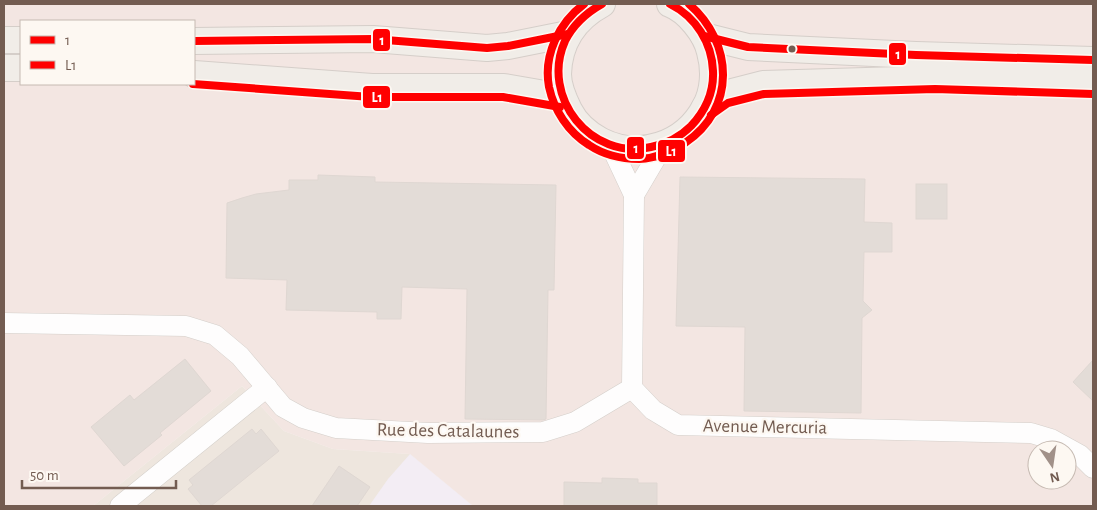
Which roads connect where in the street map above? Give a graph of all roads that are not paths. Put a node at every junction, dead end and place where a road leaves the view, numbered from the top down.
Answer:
1 (602, 4) edge
2 (670, 4) edge
3 (568, 34) junction
4 (704, 36) junction
5 (4, 40) edge
6 (20, 40) edge
7 (195, 41) edge
8 (1093, 60) edge
9 (4, 68) edge
10 (20, 68) edge
11 (195, 74) edge
12 (1093, 84) edge
13 (562, 97) junction
14 (705, 108) junction
15 (664, 144) junction
16 (611, 146) junction
17 (634, 195) junction
18 (4, 323) edge
19 (266, 387) junction
20 (632, 388) junction
21 (1093, 468) edge
22 (120, 506) edge

1 - 3 main road
2 - 4 main road
3 - 7 main road
3 - 13 main road
4 - 8 main road
4 - 14 main road
5 - 6 main road
9 - 10 main road
11 - 13 main road
12 - 14 main road
13 - 16 main road
14 - 15 main road
15 - 16 main road
15 - 17 street
16 - 17 street
17 - 20 street
18 - 19 street, Rue des Catalaunes
19 - 20 street, Rue des Catalaunes
19 - 22 street
20 - 21 street, Avenue Mercuria

